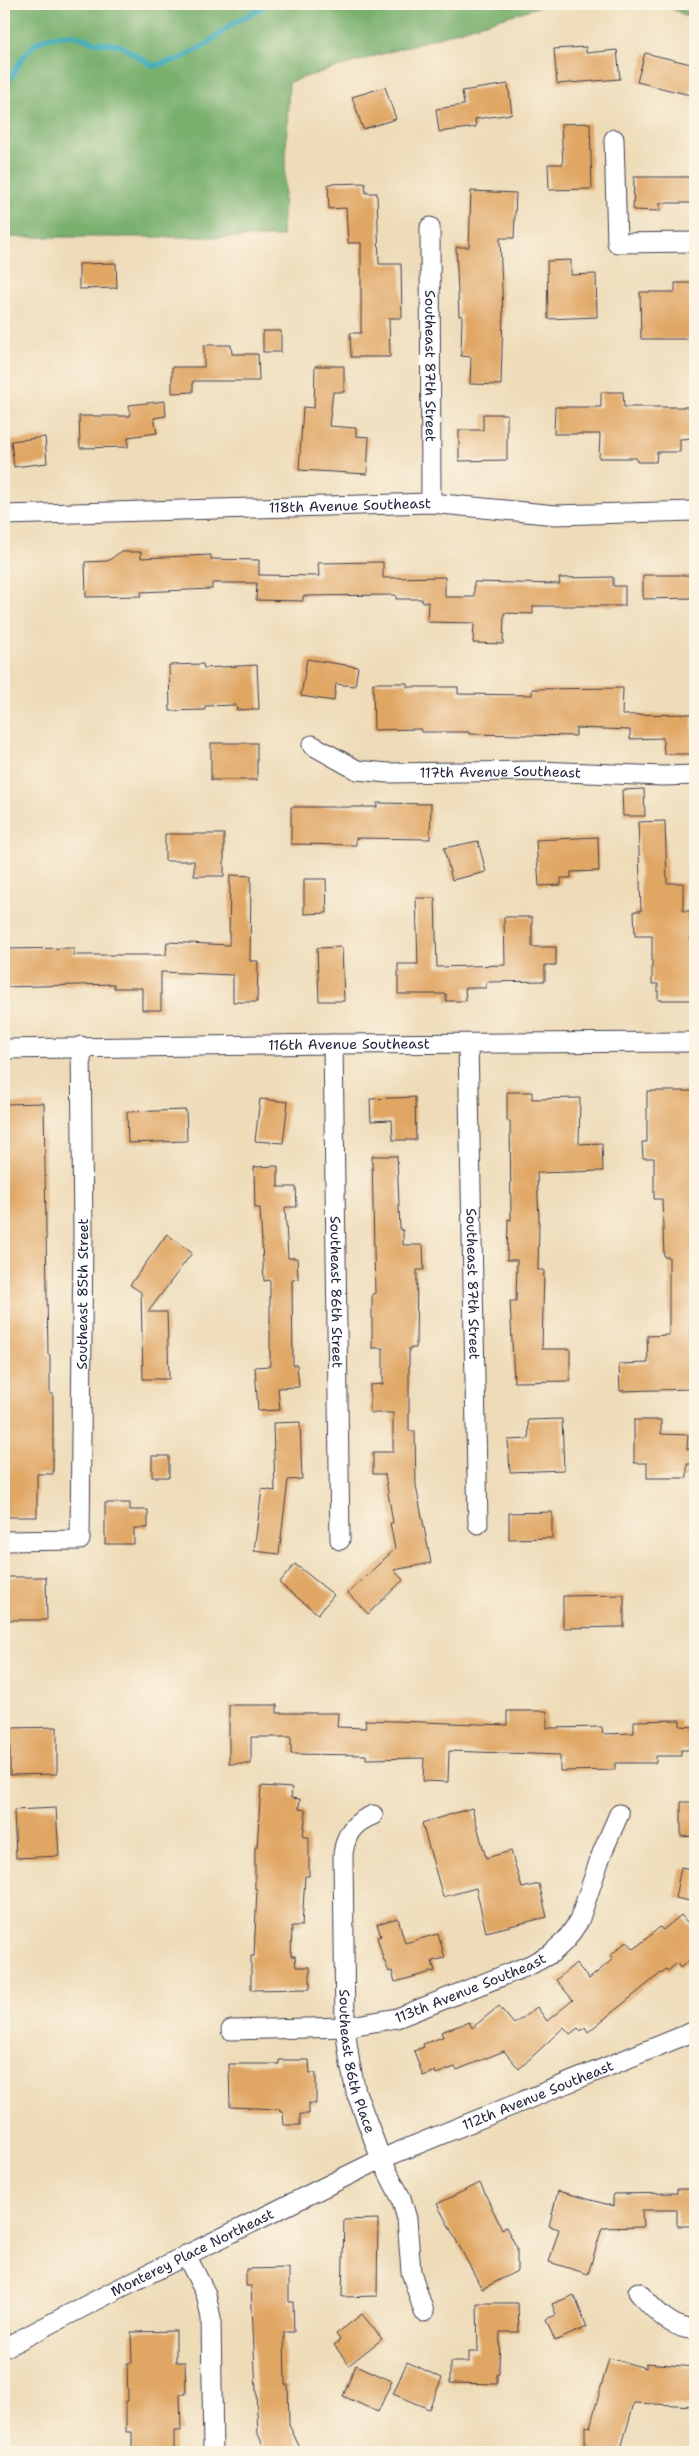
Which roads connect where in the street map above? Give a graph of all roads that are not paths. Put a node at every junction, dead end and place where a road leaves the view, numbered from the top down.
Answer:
1 (614, 139) dead end
2 (430, 228) dead end
3 (695, 242) edge
4 (431, 503) junction
5 (695, 511) edge
6 (4, 515) edge
7 (312, 745) dead end
8 (695, 775) edge
9 (695, 1042) edge
10 (333, 1044) junction
11 (468, 1044) junction
12 (81, 1046) junction
13 (4, 1048) edge
14 (478, 1524) dead end
15 (340, 1540) dead end
16 (4, 1541) edge
17 (619, 1814) dead end
18 (373, 1815) dead end
19 (346, 2027) junction
20 (231, 2030) dead end
21 (695, 2031) edge
22 (381, 2159) junction
23 (186, 2256) junction
24 (638, 2292) dead end
25 (424, 2312) dead end
26 (695, 2329) edge
27 (4, 2348) edge
28 (213, 2452) edge

1 - 3 street
2 - 4 street, Southeast 87th Street
4 - 5 street, 118th Avenue Southeast
4 - 6 street, 118th Avenue Southeast
7 - 8 street, 117th Avenue Southeast
9 - 11 street, 116th Avenue Southeast
10 - 11 street, 116th Avenue Southeast
10 - 12 street, 116th Avenue Southeast
10 - 15 street, Southeast 86th Street
11 - 14 street, Southeast 87th Street
12 - 13 street, 116th Avenue Southeast
12 - 16 street, Southeast 85th Street
17 - 19 street, 113th Avenue Southeast
18 - 19 street, Southeast 86th Place
19 - 20 street, 113th Avenue Southeast
19 - 22 street, Southeast 86th Place
21 - 22 street, 112th Avenue Southeast
22 - 23 street, Monterey Place Northeast
22 - 25 street, Southeast 86th Place
23 - 27 street, Monterey Place Northeast
23 - 28 street
24 - 26 street

